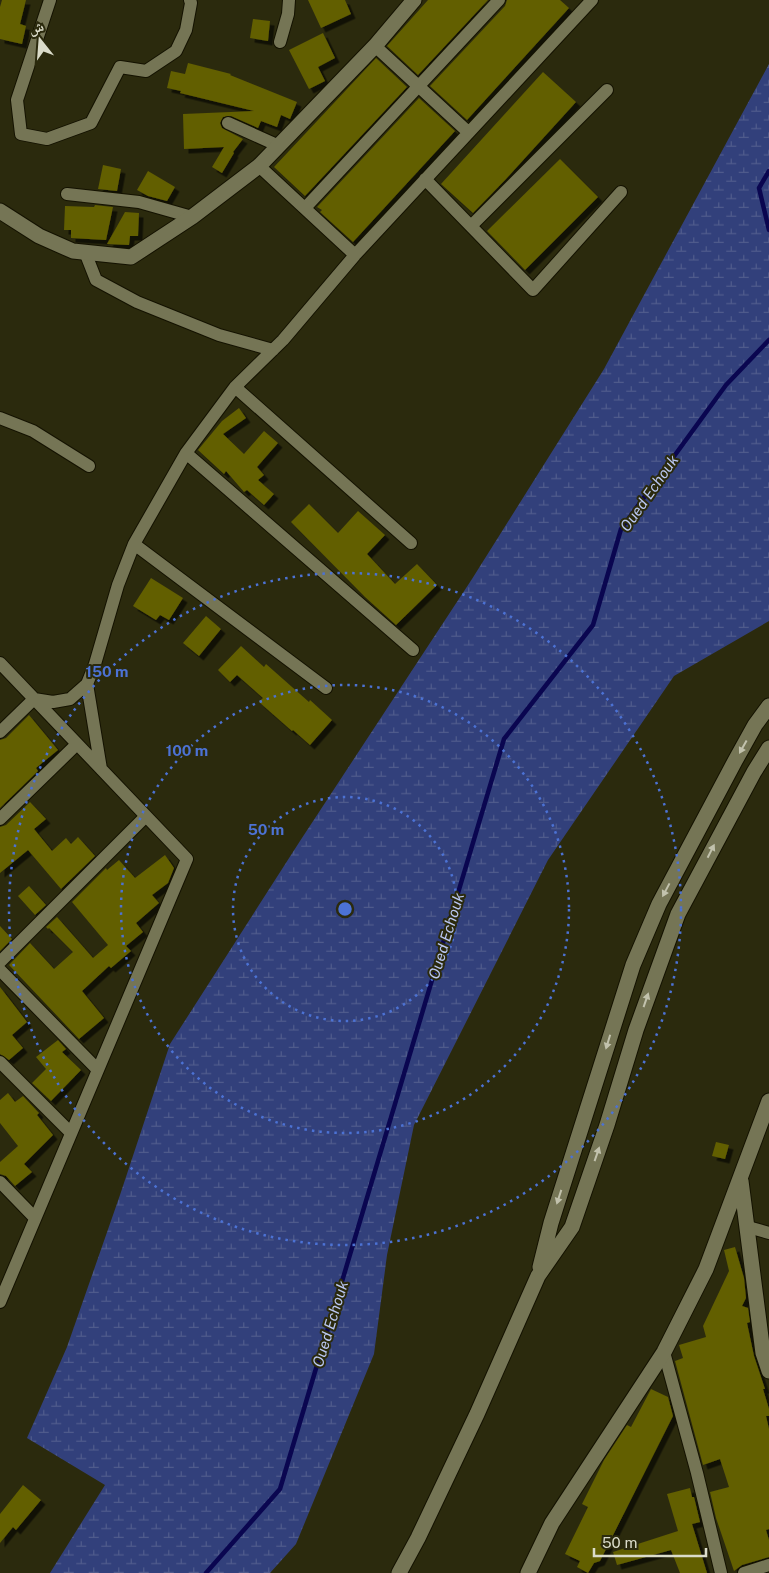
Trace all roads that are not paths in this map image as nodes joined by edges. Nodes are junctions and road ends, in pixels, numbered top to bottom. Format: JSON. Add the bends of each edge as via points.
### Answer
{"nodes":[{"id":1,"x":50,"y":0,"type":"edge"},
{"id":2,"x":190,"y":0,"type":"edge"},
{"id":3,"x":290,"y":0,"type":"edge"},
{"id":4,"x":414,"y":0,"type":"edge"},
{"id":5,"x":499,"y":0,"type":"edge"},
{"id":6,"x":585,"y":2,"type":"edge"},
{"id":7,"x":280,"y":42,"type":"dead end"},
{"id":8,"x":375,"y":46,"type":"junction"},
{"id":9,"x":418,"y":86,"type":"junction"},
{"id":10,"x":607,"y":90,"type":"dead end"},
{"id":11,"x":228,"y":122,"type":"dead end"},
{"id":12,"x":468,"y":132,"type":"junction"},
{"id":13,"x":279,"y":146,"type":"junction"},
{"id":14,"x":259,"y":166,"type":"junction"},
{"id":15,"x":425,"y":179,"type":"junction"},
{"id":16,"x":621,"y":192,"type":"dead end"},
{"id":17,"x":67,"y":194,"type":"dead end"},
{"id":18,"x":304,"y":208,"type":"junction"},
{"id":19,"x":0,"y":211,"type":"edge"},
{"id":20,"x":192,"y":217,"type":"junction"},
{"id":21,"x":471,"y":226,"type":"junction"},
{"id":22,"x":85,"y":252,"type":"junction"},
{"id":23,"x":354,"y":255,"type":"junction"},
{"id":24,"x":273,"y":350,"type":"junction"},
{"id":25,"x":236,"y":387,"type":"junction"},
{"id":26,"x":0,"y":418,"type":"edge"},
{"id":27,"x":186,"y":453,"type":"junction"},
{"id":28,"x":89,"y":466,"type":"dead end"},
{"id":29,"x":410,"y":543,"type":"dead end"},
{"id":30,"x":134,"y":544,"type":"junction"},
{"id":31,"x":413,"y":650,"type":"dead end"},
{"id":32,"x":0,"y":663,"type":"edge"},
{"id":33,"x":87,"y":684,"type":"junction"},
{"id":34,"x":326,"y":688,"type":"dead end"},
{"id":35,"x":34,"y":699,"type":"junction"},
{"id":36,"x":769,"y":706,"type":"edge"},
{"id":37,"x":0,"y":732,"type":"edge"},
{"id":38,"x":77,"y":744,"type":"junction"},
{"id":39,"x":769,"y":748,"type":"edge"},
{"id":40,"x":101,"y":769,"type":"junction"},
{"id":41,"x":146,"y":816,"type":"junction"},
{"id":42,"x":0,"y":819,"type":"edge"},
{"id":43,"x":0,"y":962,"type":"edge"},
{"id":44,"x":0,"y":970,"type":"edge"},
{"id":45,"x":0,"y":1062,"type":"edge"},
{"id":46,"x":98,"y":1070,"type":"junction"},
{"id":47,"x":769,"y":1101,"type":"edge"},
{"id":48,"x":72,"y":1133,"type":"junction"},
{"id":49,"x":741,"y":1179,"type":"junction"},
{"id":50,"x":0,"y":1182,"type":"edge"},
{"id":51,"x":35,"y":1218,"type":"junction"},
{"id":52,"x":748,"y":1227,"type":"junction"},
{"id":53,"x":769,"y":1233,"type":"edge"},
{"id":54,"x":538,"y":1276,"type":"junction"},
{"id":55,"x":0,"y":1302,"type":"edge"},
{"id":56,"x":664,"y":1352,"type":"junction"},
{"id":57,"x":766,"y":1354,"type":"edge"},
{"id":58,"x":769,"y":1371,"type":"edge"},
{"id":59,"x":769,"y":1565,"type":"edge"},
{"id":60,"x":399,"y":1573,"type":"edge"},
{"id":61,"x":528,"y":1573,"type":"edge"},
{"id":62,"x":720,"y":1573,"type":"edge"},
{"id":63,"x":744,"y":1573,"type":"edge"}],
"edges":[{"from":1,"to":2,"type":"street","via":[[17,100],[21,134],[47,139],[91,123],[120,66],[146,71],[176,51],[186,30]]},
{"from":3,"to":7,"type":"street"},
{"from":4,"to":8,"type":"street"},
{"from":5,"to":9,"type":"street"},
{"from":6,"to":12,"type":"street"},
{"from":8,"to":9,"type":"street"},
{"from":8,"to":13,"type":"street"},
{"from":9,"to":12,"type":"street"},
{"from":9,"to":18,"type":"street"},
{"from":10,"to":21,"type":"street"},
{"from":11,"to":13,"type":"street"},
{"from":12,"to":15,"type":"street"},
{"from":13,"to":14,"type":"street"},
{"from":14,"to":18,"type":"street"},
{"from":14,"to":20,"type":"street"},
{"from":15,"to":21,"type":"street"},
{"from":15,"to":23,"type":"street"},
{"from":16,"to":21,"type":"street","via":[[533,290]]},
{"from":17,"to":20,"type":"street","via":[[139,202]]},
{"from":18,"to":23,"type":"street"},
{"from":19,"to":22,"type":"street","via":[[39,236],[74,251]]},
{"from":20,"to":22,"type":"street","via":[[131,257]]},
{"from":22,"to":24,"type":"street","via":[[96,280],[137,302],[219,335]]},
{"from":23,"to":24,"type":"street"},
{"from":24,"to":25,"type":"street"},
{"from":25,"to":27,"type":"street"},
{"from":25,"to":29,"type":"street"},
{"from":26,"to":28,"type":"street","via":[[33,431]]},
{"from":27,"to":30,"type":"street"},
{"from":27,"to":31,"type":"street"},
{"from":30,"to":33,"type":"street"},
{"from":30,"to":34,"type":"street"},
{"from":32,"to":35,"type":"street"},
{"from":33,"to":35,"type":"street","via":[[70,699],[53,702]]},
{"from":33,"to":40,"type":"street"},
{"from":35,"to":37,"type":"street"},
{"from":35,"to":38,"type":"street"},
{"from":36,"to":54,"type":"street","one_way":true,"via":[[747,740],[659,904],[633,965],[551,1223]]},
{"from":38,"to":40,"type":"street"},
{"from":38,"to":42,"type":"street"},
{"from":54,"to":39,"type":"street","one_way":true,"via":[[572,1227],[636,1030],[678,914]]},
{"from":40,"to":41,"type":"street"},
{"from":41,"to":43,"type":"street"},
{"from":41,"to":46,"type":"street","via":[[187,859]]},
{"from":44,"to":46,"type":"street"},
{"from":45,"to":48,"type":"street"},
{"from":46,"to":48,"type":"street"},
{"from":47,"to":49,"type":"street"},
{"from":48,"to":51,"type":"street"},
{"from":49,"to":52,"type":"street"},
{"from":49,"to":56,"type":"street","via":[[706,1268]]},
{"from":50,"to":51,"type":"street"},
{"from":51,"to":55,"type":"street"},
{"from":52,"to":53,"type":"street"},
{"from":52,"to":57,"type":"street"},
{"from":54,"to":60,"type":"street","via":[[473,1423]]},
{"from":56,"to":61,"type":"street","via":[[552,1523]]},
{"from":56,"to":62,"type":"street"},
{"from":57,"to":58,"type":"street"},
{"from":59,"to":63,"type":"street"}]}
